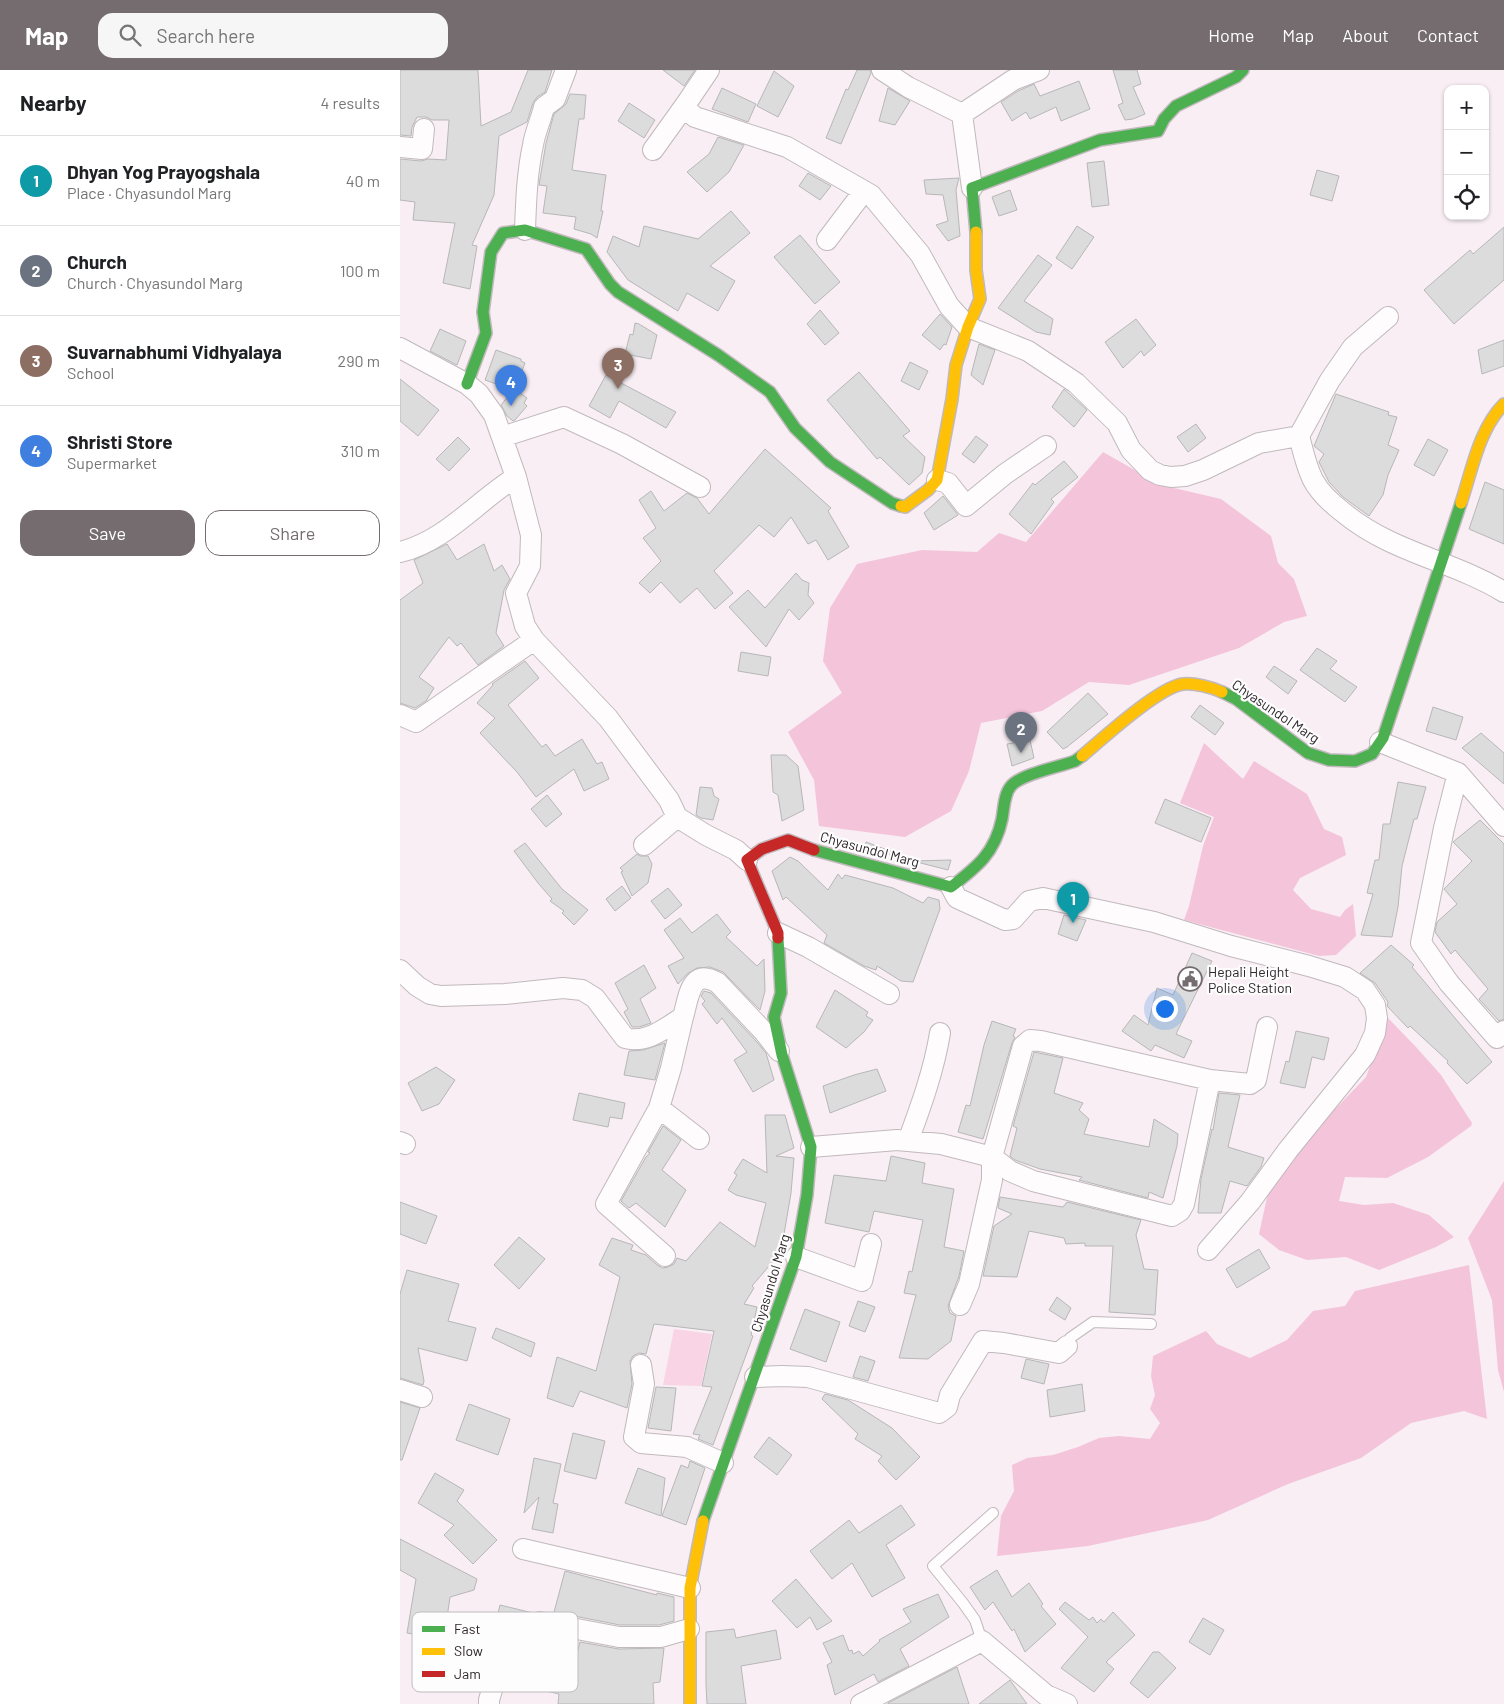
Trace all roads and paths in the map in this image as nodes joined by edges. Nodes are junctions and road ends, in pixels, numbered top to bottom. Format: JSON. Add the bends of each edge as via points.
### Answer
{"nodes":[{"id":1,"x":566,"y":70,"type":"edge"},
{"id":2,"x":709,"y":70,"type":"edge"},
{"id":3,"x":882,"y":70,"type":"edge"},
{"id":4,"x":1039,"y":70,"type":"edge"},
{"id":5,"x":1244,"y":70,"type":"edge"},
{"id":6,"x":686,"y":104,"type":"junction"},
{"id":7,"x":962,"y":114,"type":"junction"},
{"id":8,"x":424,"y":128,"type":"dead end"},
{"id":9,"x":400,"y":147,"type":"edge"},
{"id":10,"x":653,"y":150,"type":"dead end"},
{"id":11,"x":972,"y":188,"type":"junction"},
{"id":12,"x":864,"y":191,"type":"junction"},
{"id":13,"x":525,"y":230,"type":"junction"},
{"id":14,"x":827,"y":240,"type":"dead end"},
{"id":15,"x":1388,"y":316,"type":"dead end"},
{"id":16,"x":968,"y":327,"type":"junction"},
{"id":17,"x":400,"y":348,"type":"edge"},
{"id":18,"x":467,"y":384,"type":"junction"},
{"id":19,"x":1502,"y":408,"type":"edge"},
{"id":20,"x":1299,"y":436,"type":"junction"},
{"id":21,"x":502,"y":437,"type":"junction"},
{"id":22,"x":1046,"y":446,"type":"dead end"},
{"id":23,"x":516,"y":477,"type":"junction"},
{"id":24,"x":937,"y":480,"type":"junction"},
{"id":25,"x":700,"y":487,"type":"dead end"},
{"id":26,"x":400,"y":552,"type":"edge"},
{"id":27,"x":1441,"y":563,"type":"junction"},
{"id":28,"x":1504,"y":592,"type":"edge"},
{"id":29,"x":534,"y":640,"type":"junction"},
{"id":30,"x":400,"y":714,"type":"edge"},
{"id":31,"x":1380,"y":742,"type":"junction"},
{"id":32,"x":1458,"y":773,"type":"junction"},
{"id":33,"x":677,"y":818,"type":"junction"},
{"id":34,"x":1504,"y":826,"type":"edge"},
{"id":35,"x":644,"y":845,"type":"dead end"},
{"id":36,"x":747,"y":860,"type":"junction"},
{"id":37,"x":951,"y":887,"type":"junction"},
{"id":38,"x":778,"y":934,"type":"junction"},
{"id":39,"x":400,"y":970,"type":"edge"},
{"id":40,"x":890,"y":994,"type":"dead end"},
{"id":41,"x":683,"y":1017,"type":"junction"},
{"id":42,"x":1267,"y":1027,"type":"dead end"},
{"id":43,"x":1504,"y":1031,"type":"edge"},
{"id":44,"x":940,"y":1032,"type":"dead end"},
{"id":45,"x":782,"y":1054,"type":"junction"},
{"id":46,"x":1210,"y":1080,"type":"junction"},
{"id":47,"x":659,"y":1108,"type":"junction"},
{"id":48,"x":699,"y":1139,"type":"dead end"},
{"id":49,"x":908,"y":1141,"type":"junction"},
{"id":50,"x":811,"y":1147,"type":"junction"},
{"id":51,"x":992,"y":1157,"type":"junction"},
{"id":52,"x":871,"y":1244,"type":"dead end"},
{"id":53,"x":1208,"y":1250,"type":"dead end"},
{"id":54,"x":665,"y":1256,"type":"dead end"},
{"id":55,"x":796,"y":1257,"type":"junction"},
{"id":56,"x":960,"y":1304,"type":"dead end"},
{"id":57,"x":1151,"y":1324,"type":"dead end"},
{"id":58,"x":1067,"y":1346,"type":"joint"},
{"id":59,"x":641,"y":1365,"type":"dead end"},
{"id":60,"x":756,"y":1377,"type":"junction"},
{"id":61,"x":400,"y":1390,"type":"edge"},
{"id":62,"x":422,"y":1397,"type":"dead end"},
{"id":63,"x":723,"y":1463,"type":"junction"},
{"id":64,"x":993,"y":1513,"type":"dead end"},
{"id":65,"x":522,"y":1549,"type":"dead end"},
{"id":66,"x":690,"y":1588,"type":"junction"},
{"id":67,"x":578,"y":1629,"type":"edge"},
{"id":68,"x":690,"y":1629,"type":"junction"},
{"id":69,"x":982,"y":1641,"type":"junction"},
{"id":70,"x":491,"y":1692,"type":"edge"},
{"id":71,"x":489,"y":1704,"type":"edge"},
{"id":72,"x":690,"y":1704,"type":"edge"},
{"id":73,"x":861,"y":1704,"type":"edge"},
{"id":74,"x":1067,"y":1704,"type":"edge"}],
"edges":[{"from":1,"to":13,"type":"street","via":[[555,99],[544,108],[533,142],[526,187]]},
{"from":2,"to":6,"type":"street"},
{"from":3,"to":7,"type":"street","via":[[908,88]]},
{"from":4,"to":7,"type":"street","via":[[1013,80]]},
{"from":5,"to":11,"type":"street","via":[[1176,106],[1158,131],[1100,140]]},
{"from":6,"to":10,"type":"street"},
{"from":6,"to":12,"type":"street","via":[[695,117],[787,147]]},
{"from":7,"to":11,"type":"street"},
{"from":8,"to":9,"type":"street","via":[[422,149]]},
{"from":11,"to":16,"type":"street","via":[[980,299]]},
{"from":12,"to":14,"type":"street"},
{"from":12,"to":16,"type":"street","via":[[872,195],[920,254],[949,306]]},
{"from":13,"to":18,"type":"street","via":[[503,233],[491,252],[483,312],[486,333]]},
{"from":13,"to":24,"type":"street","via":[[586,250],[618,292],[770,392],[796,428],[830,462],[892,503],[905,507]]},
{"from":15,"to":20,"type":"street","via":[[1353,347],[1330,380]]},
{"from":16,"to":20,"type":"street","via":[[1028,351],[1076,383],[1116,423],[1131,450],[1150,470],[1160,475],[1185,476],[1259,443]]},
{"from":16,"to":24,"type":"street","via":[[956,365]]},
{"from":17,"to":18,"type":"street"},
{"from":18,"to":21,"type":"street","via":[[494,415]]},
{"from":19,"to":27,"type":"street","name":"Chyasundol Marg","via":[[1483,437]]},
{"from":20,"to":27,"type":"street","via":[[1314,481],[1330,502],[1359,526],[1385,541]]},
{"from":21,"to":23,"type":"street"},
{"from":21,"to":25,"type":"street","via":[[564,417],[622,444]]},
{"from":22,"to":24,"type":"street","via":[[966,506],[948,483]]},
{"from":23,"to":26,"type":"street","via":[[442,533]]},
{"from":23,"to":29,"type":"street","via":[[531,535],[530,566],[516,593],[525,626]]},
{"from":27,"to":28,"type":"street"},
{"from":27,"to":31,"type":"street","name":"Chyasundol Marg"},
{"from":29,"to":30,"type":"street","via":[[416,722]]},
{"from":29,"to":33,"type":"street","via":[[608,718],[669,800]]},
{"from":31,"to":32,"type":"street"},
{"from":31,"to":37,"type":"street","name":"Chyasundol Marg","via":[[1372,754],[1355,761],[1329,760],[1308,753],[1236,699],[1215,689],[1183,684],[1157,695],[1075,761],[1023,778],[1012,785],[992,850],[972,872]]},
{"from":32,"to":34,"type":"street"},
{"from":32,"to":43,"type":"street","via":[[1421,943],[1449,983],[1497,1038]]},
{"from":33,"to":35,"type":"street"},
{"from":33,"to":36,"type":"street","via":[[736,850]]},
{"from":36,"to":37,"type":"street","name":"Chyasundol Marg","via":[[762,849],[788,840],[817,851]]},
{"from":36,"to":38,"type":"street","name":"Chyasundol Marg"},
{"from":37,"to":53,"type":"street","via":[[957,898],[1005,920],[1013,919],[1029,901],[1043,898],[1154,922],[1309,966],[1345,977],[1365,990],[1375,1005],[1377,1018],[1375,1033],[1365,1055],[1250,1202]]},
{"from":38,"to":40,"type":"street","via":[[808,947]]},
{"from":38,"to":45,"type":"street","name":"Chyasundol Marg","via":[[781,993],[774,1017]]},
{"from":39,"to":41,"type":"street","via":[[417,986],[430,994],[442,996],[563,988],[582,990],[595,998],[625,1038],[632,1040],[656,1034]]},
{"from":41,"to":45,"type":"street","via":[[693,984],[701,978],[713,980]]},
{"from":41,"to":47,"type":"street"},
{"from":42,"to":46,"type":"street","via":[[1256,1080],[1250,1084]]},
{"from":44,"to":49,"type":"street","via":[[923,1100]]},
{"from":45,"to":50,"type":"street","name":"Chyasundol Marg"},
{"from":46,"to":51,"type":"street","via":[[1030,1040],[1023,1046]]},
{"from":46,"to":51,"type":"street","via":[[1184,1204],[1172,1216],[1033,1181]]},
{"from":47,"to":48,"type":"street"},
{"from":47,"to":54,"type":"street","via":[[606,1204]]},
{"from":49,"to":50,"type":"street"},
{"from":49,"to":51,"type":"street","via":[[942,1144]]},
{"from":50,"to":55,"type":"street","name":"Chyasundol Marg","via":[[807,1195]]},
{"from":51,"to":56,"type":"street","via":[[992,1180],[969,1284]]},
{"from":52,"to":55,"type":"street","via":[[862,1281]]},
{"from":55,"to":60,"type":"street","name":"Chyasundol Marg"},
{"from":57,"to":58,"type":"lane","via":[[1093,1322],[1070,1338]]},
{"from":58,"to":60,"type":"street","via":[[1059,1353],[983,1341],[950,1395],[947,1407],[939,1413],[808,1377]]},
{"from":59,"to":63,"type":"street","via":[[644,1384],[634,1437],[641,1443],[688,1447]]},
{"from":60,"to":63,"type":"street","name":"Chyasundol Marg"},
{"from":61,"to":62,"type":"street"},
{"from":63,"to":66,"type":"street","name":"Chyasundol Marg","via":[[703,1521]]},
{"from":64,"to":69,"type":"lane","via":[[933,1566],[975,1620]]},
{"from":65,"to":66,"type":"street"},
{"from":66,"to":68,"type":"street","name":"Chyasundol Marg"},
{"from":67,"to":68,"type":"street","via":[[619,1637],[661,1637]]},
{"from":68,"to":72,"type":"street","name":"Chyasundol Marg"},
{"from":69,"to":73,"type":"street"},
{"from":69,"to":74,"type":"street","via":[[1046,1696]]},
{"from":70,"to":71,"type":"street"}]}
